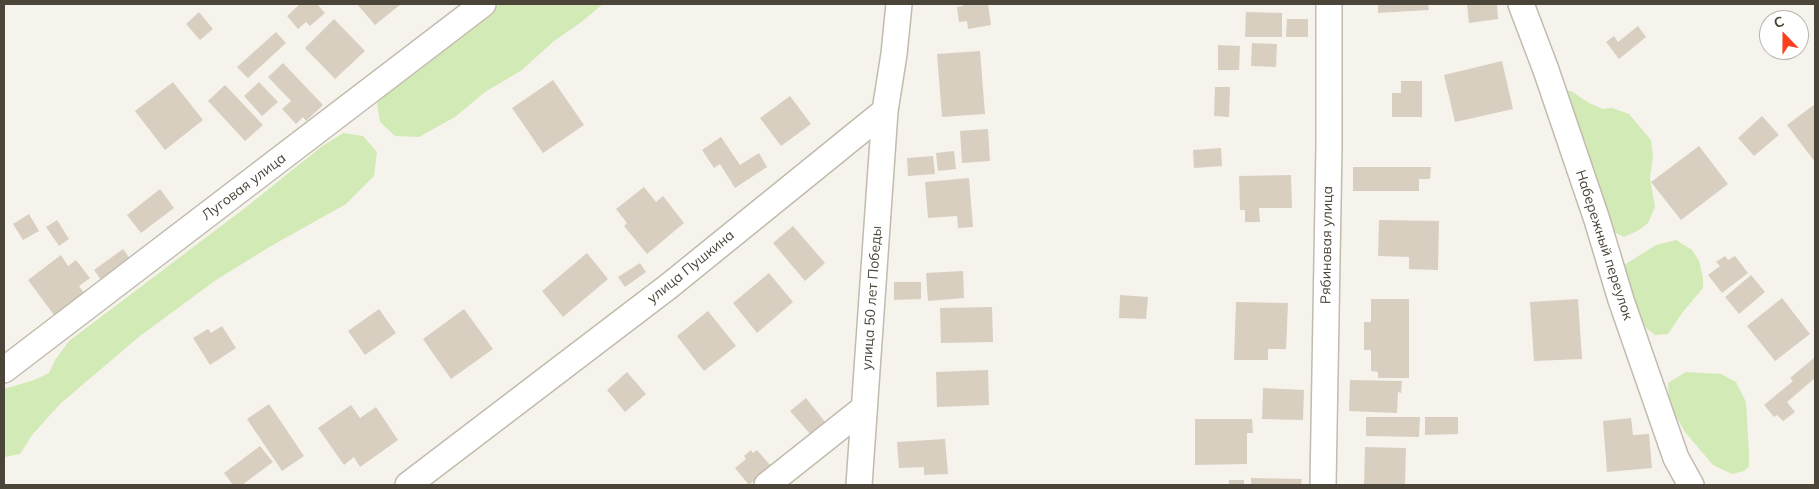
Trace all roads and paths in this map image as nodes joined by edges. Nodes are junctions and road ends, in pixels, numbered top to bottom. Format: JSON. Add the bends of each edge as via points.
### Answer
{"nodes":[{"id":1,"x":483,"y":4,"type":"edge"},
{"id":2,"x":899,"y":4,"type":"edge"},
{"id":3,"x":1329,"y":4,"type":"edge"},
{"id":4,"x":1521,"y":4,"type":"edge"},
{"id":5,"x":886,"y":111,"type":"junction"},
{"id":6,"x":4,"y":370,"type":"edge"},
{"id":7,"x":864,"y":408,"type":"junction"},
{"id":8,"x":408,"y":485,"type":"edge"},
{"id":9,"x":767,"y":485,"type":"edge"},
{"id":10,"x":859,"y":485,"type":"edge"},
{"id":11,"x":1323,"y":485,"type":"edge"},
{"id":12,"x":1691,"y":485,"type":"edge"}],
"edges":[{"from":1,"to":6,"type":"street","name":"Луговая улица"},
{"from":2,"to":5,"type":"street"},
{"from":3,"to":11,"type":"street","name":"Рябиновая улица"},
{"from":4,"to":12,"type":"street","name":"Набережный переулок","via":[[1676,458]]},
{"from":5,"to":7,"type":"street","name":"улица 50 лет Победы"},
{"from":5,"to":8,"type":"street","name":"улица Пушкина","via":[[669,286]]},
{"from":7,"to":9,"type":"street"},
{"from":7,"to":10,"type":"street","name":"улица 50 лет Победы"}]}
